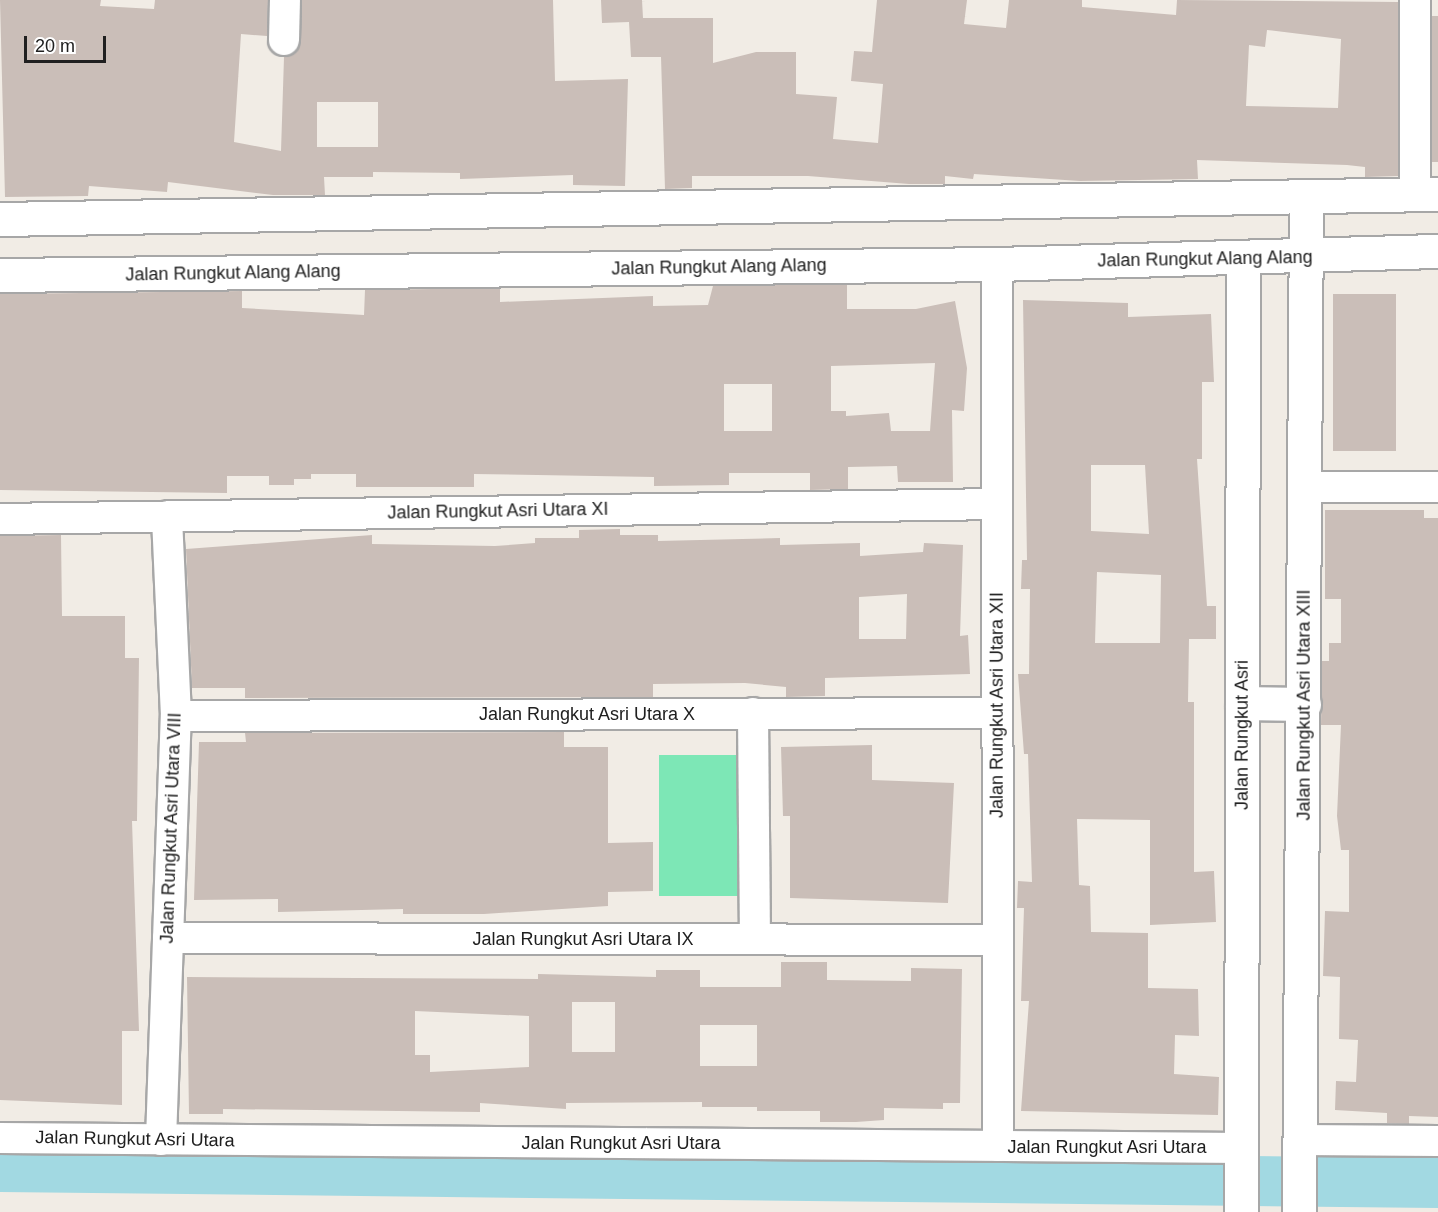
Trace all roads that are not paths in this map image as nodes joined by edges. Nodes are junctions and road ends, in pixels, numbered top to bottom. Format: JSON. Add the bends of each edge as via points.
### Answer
{"nodes":[{"id":1,"x":285,"y":0,"type":"edge"},
{"id":2,"x":1414,"y":0,"type":"edge"},
{"id":3,"x":284,"y":40,"type":"dead end"},
{"id":4,"x":1427,"y":195,"type":"edge"},
{"id":5,"x":1306,"y":197,"type":"junction"},
{"id":6,"x":0,"y":219,"type":"edge"},
{"id":7,"x":1438,"y":251,"type":"edge"},
{"id":8,"x":1307,"y":256,"type":"junction"},
{"id":9,"x":1243,"y":257,"type":"junction"},
{"id":10,"x":997,"y":264,"type":"junction"},
{"id":11,"x":0,"y":275,"type":"edge"},
{"id":12,"x":1306,"y":487,"type":"junction"},
{"id":13,"x":1438,"y":487,"type":"edge"},
{"id":14,"x":997,"y":504,"type":"junction"},
{"id":15,"x":167,"y":516,"type":"junction"},
{"id":16,"x":0,"y":519,"type":"edge"},
{"id":17,"x":1242,"y":703,"type":"junction"},
{"id":18,"x":1304,"y":704,"type":"junction"},
{"id":19,"x":997,"y":712,"type":"junction"},
{"id":20,"x":753,"y":714,"type":"junction"},
{"id":21,"x":176,"y":716,"type":"junction"},
{"id":22,"x":168,"y":938,"type":"junction"},
{"id":23,"x":755,"y":939,"type":"junction"},
{"id":24,"x":998,"y":940,"type":"junction"},
{"id":25,"x":0,"y":1138,"type":"edge"},
{"id":26,"x":160,"y":1140,"type":"junction"},
{"id":27,"x":1438,"y":1141,"type":"edge"},
{"id":28,"x":998,"y":1146,"type":"junction"},
{"id":29,"x":1301,"y":1147,"type":"junction"},
{"id":30,"x":1242,"y":1153,"type":"junction"},
{"id":31,"x":1299,"y":1211,"type":"edge"},
{"id":32,"x":1241,"y":1212,"type":"edge"}],
"edges":[{"from":1,"to":3,"type":"street"},
{"from":2,"to":4,"type":"street"},
{"from":4,"to":5,"type":"street"},
{"from":5,"to":6,"type":"street"},
{"from":5,"to":8,"type":"street","name":"Jalan Rungkut Asri Utara XIII"},
{"from":7,"to":8,"type":"street","name":"Jalan Rungkut Alang Alang"},
{"from":8,"to":9,"type":"street","name":"Jalan Rungkut Alang Alang"},
{"from":8,"to":12,"type":"street","name":"Jalan Rungkut Asri Utara XIII"},
{"from":9,"to":10,"type":"street","name":"Jalan Rungkut Alang Alang"},
{"from":9,"to":17,"type":"street","name":"Jalan Rungkut Asri"},
{"from":10,"to":11,"type":"street","name":"Jalan Rungkut Alang Alang"},
{"from":10,"to":14,"type":"street","name":"Jalan Rungkut Asri Utara XII"},
{"from":12,"to":13,"type":"street"},
{"from":12,"to":18,"type":"street","name":"Jalan Rungkut Asri Utara XIII"},
{"from":14,"to":15,"type":"street","name":"Jalan Rungkut Asri Utara XI"},
{"from":14,"to":19,"type":"street","name":"Jalan Rungkut Asri Utara XII"},
{"from":15,"to":16,"type":"street","name":"Jalan Rungkut Asri Utara XI"},
{"from":15,"to":21,"type":"street","name":"Jalan Rungkut Asri Utara VIII"},
{"from":17,"to":18,"type":"street"},
{"from":17,"to":30,"type":"street","name":"Jalan Rungkut Asri"},
{"from":18,"to":29,"type":"street","name":"Jalan Rungkut Asri Utara XIII"},
{"from":19,"to":20,"type":"street","name":"Jalan Rungkut Asri Utara X"},
{"from":19,"to":24,"type":"street","name":"Jalan Rungkut Asri Utara XII"},
{"from":20,"to":21,"type":"street","name":"Jalan Rungkut Asri Utara X"},
{"from":20,"to":23,"type":"street"},
{"from":21,"to":22,"type":"street","name":"Jalan Rungkut Asri Utara VIII"},
{"from":22,"to":23,"type":"street","name":"Jalan Rungkut Asri Utara IX"},
{"from":22,"to":26,"type":"street","name":"Jalan Rungkut Asri Utara VIII"},
{"from":23,"to":24,"type":"street","name":"Jalan Rungkut Asri Utara IX"},
{"from":24,"to":28,"type":"street","name":"Jalan Rungkut Asri Utara XII"},
{"from":25,"to":26,"type":"street","name":"Jalan Rungkut Asri Utara"},
{"from":26,"to":28,"type":"street","name":"Jalan Rungkut Asri Utara"},
{"from":27,"to":29,"type":"street"},
{"from":28,"to":30,"type":"street","name":"Jalan Rungkut Asri Utara"},
{"from":29,"to":31,"type":"street","name":"Jalan Rungkut Asri Utara XIII"},
{"from":30,"to":32,"type":"street","name":"Jalan Rungkut Asri"}]}
